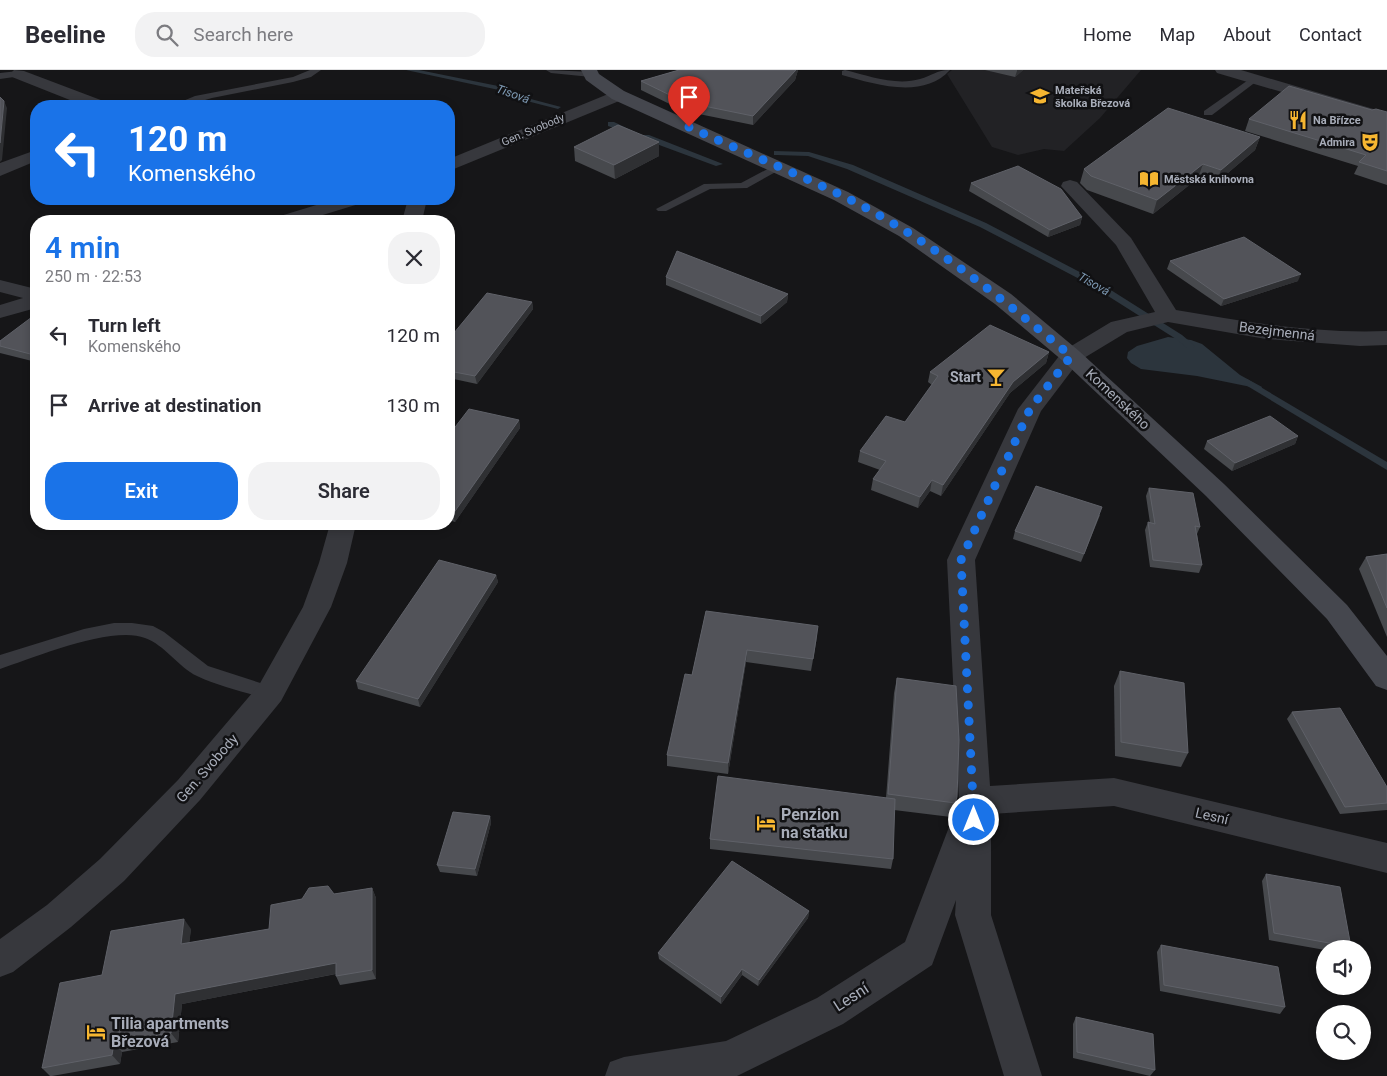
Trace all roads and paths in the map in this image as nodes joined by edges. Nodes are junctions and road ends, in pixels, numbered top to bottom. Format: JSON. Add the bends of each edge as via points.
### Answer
{"nodes":[{"id":1,"x":316,"y":70,"type":"edge"},
{"id":2,"x":551,"y":70,"type":"edge"},
{"id":3,"x":945,"y":70,"type":"edge"},
{"id":4,"x":1223,"y":70,"type":"edge"},
{"id":5,"x":13,"y":72,"type":"edge"},
{"id":6,"x":590,"y":72,"type":"edge"},
{"id":7,"x":845,"y":73,"type":"dead end"},
{"id":8,"x":0,"y":76,"type":"edge"},
{"id":9,"x":1254,"y":79,"type":"junction"},
{"id":10,"x":618,"y":95,"type":"junction"},
{"id":11,"x":85,"y":100,"type":"edge"},
{"id":12,"x":196,"y":100,"type":"edge"},
{"id":13,"x":1208,"y":113,"type":"dead end"},
{"id":14,"x":1384,"y":117,"type":"edge"},
{"id":15,"x":30,"y":157,"type":"edge"},
{"id":16,"x":455,"y":163,"type":"edge"},
{"id":17,"x":777,"y":167,"type":"junction"},
{"id":18,"x":0,"y":170,"type":"edge"},
{"id":19,"x":1070,"y":186,"type":"dead end"},
{"id":20,"x":336,"y":205,"type":"edge"},
{"id":21,"x":662,"y":209,"type":"dead end"},
{"id":22,"x":303,"y":215,"type":"edge"},
{"id":23,"x":0,"y":286,"type":"edge"},
{"id":24,"x":30,"y":294,"type":"edge"},
{"id":25,"x":30,"y":303,"type":"edge"},
{"id":26,"x":0,"y":312,"type":"edge"},
{"id":27,"x":1168,"y":315,"type":"junction"},
{"id":28,"x":1387,"y":338,"type":"edge"},
{"id":29,"x":1071,"y":356,"type":"junction"},
{"id":30,"x":342,"y":530,"type":"edge"},
{"id":31,"x":0,"y":662,"type":"edge"},
{"id":32,"x":1387,"y":678,"type":"edge"},
{"id":33,"x":270,"y":694,"type":"junction"},
{"id":34,"x":975,"y":801,"type":"junction"},
{"id":35,"x":1387,"y":858,"type":"edge"},
{"id":36,"x":0,"y":960,"type":"edge"},
{"id":37,"x":624,"y":1076,"type":"edge"},
{"id":38,"x":1023,"y":1076,"type":"edge"}],
"edges":[{"from":1,"to":12,"type":"lane","via":[[289,80]]},
{"from":2,"to":6,"type":"lane"},
{"from":3,"to":7,"type":"lane","via":[[914,84],[886,83]]},
{"from":4,"to":9,"type":"street"},
{"from":5,"to":8,"type":"lane"},
{"from":5,"to":11,"type":"street"},
{"from":6,"to":10,"type":"street","name":"Komenského"},
{"from":9,"to":13,"type":"lane"},
{"from":9,"to":14,"type":"street"},
{"from":10,"to":16,"type":"street","name":"Gen. Svobody"},
{"from":10,"to":17,"type":"street","name":"Komenského"},
{"from":15,"to":18,"type":"street"},
{"from":17,"to":21,"type":"lane","via":[[743,186],[708,186]]},
{"from":17,"to":29,"type":"street","name":"Komenského","via":[[842,196],[906,232],[1003,299]]},
{"from":19,"to":27,"type":"street","via":[[1124,242]]},
{"from":20,"to":22,"type":"street"},
{"from":23,"to":24,"type":"street"},
{"from":25,"to":26,"type":"street"},
{"from":27,"to":28,"type":"street","name":"Bezejmenná","via":[[1266,332]]},
{"from":27,"to":29,"type":"street","name":"Bezejmenná","via":[[1119,327]]},
{"from":29,"to":32,"type":"street","name":"Komenského","via":[[1214,490],[1337,612]]},
{"from":29,"to":34,"type":"street","name":"Lesní","via":[[1030,409],[961,560]]},
{"from":30,"to":33,"type":"street","name":"Gen. Svobody","via":[[334,563],[317,608]]},
{"from":31,"to":33,"type":"lane","via":[[84,635],[132,629],[158,636],[202,671]]},
{"from":33,"to":36,"type":"street","name":"Gen. Svobody","via":[[189,790],[112,870],[59,916]]},
{"from":34,"to":35,"type":"street","name":"Lesní","via":[[1114,792]]},
{"from":34,"to":37,"type":"street","name":"Lesní","via":[[919,953],[830,1011],[729,1060]]},
{"from":34,"to":38,"type":"street","name":"Lesní","via":[[973,915]]}]}
